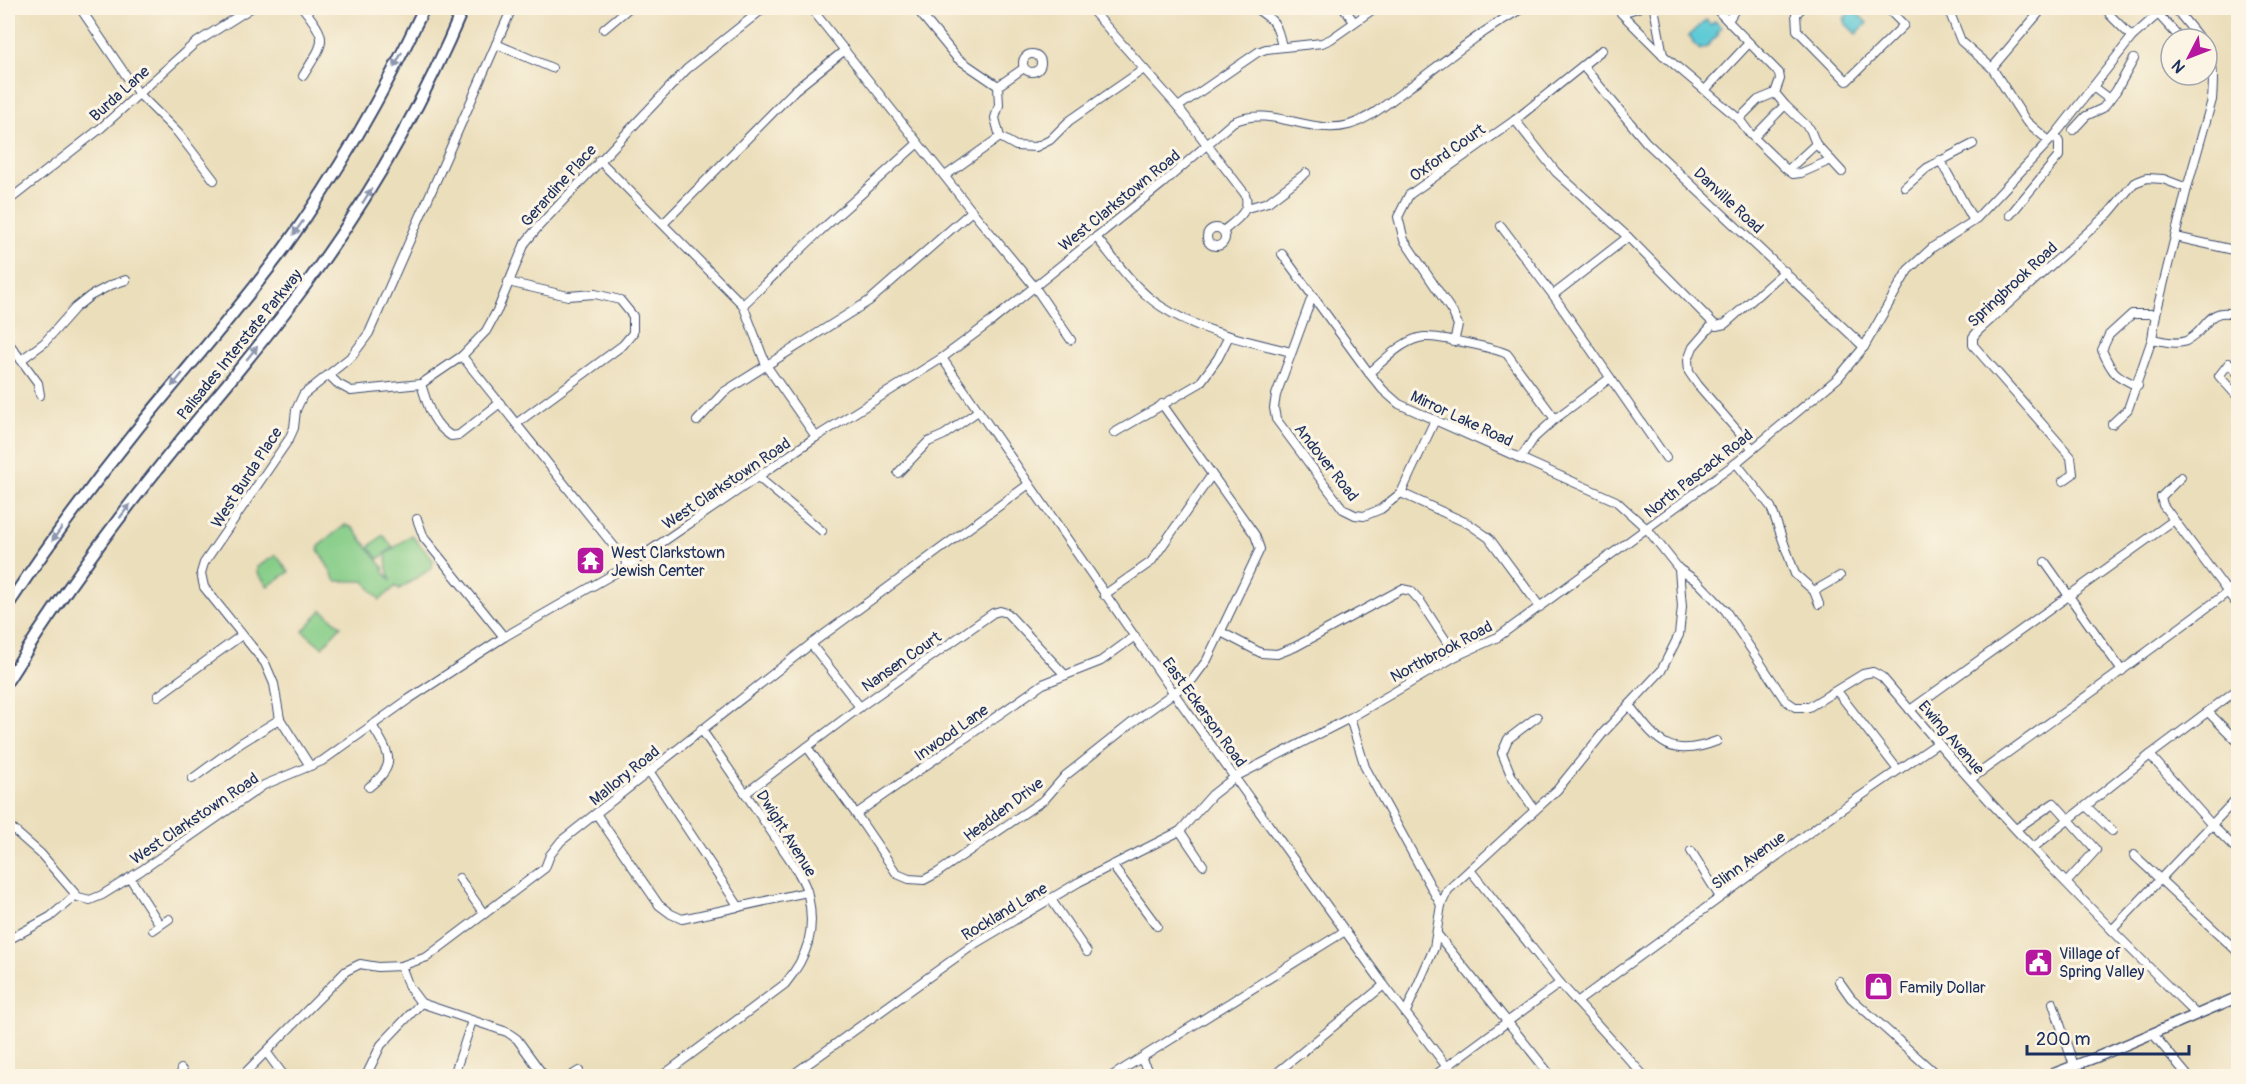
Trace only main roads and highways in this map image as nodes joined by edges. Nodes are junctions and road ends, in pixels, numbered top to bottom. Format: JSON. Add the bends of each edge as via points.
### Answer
{"nodes":[{"id":1,"x":424,"y":8,"type":"edge"},
{"id":2,"x":463,"y":8,"type":"edge"},
{"id":3,"x":8,"y":605,"type":"edge"},
{"id":4,"x":8,"y":680,"type":"edge"},
{"id":5,"x":2238,"y":997,"type":"edge"},
{"id":6,"x":2047,"y":1077,"type":"edge"}],
"edges":[{"from":1,"to":3,"type":"highway","name":"Palisades Interstate Parkway","one_way":true,"via":[[364,124],[296,231],[96,481]]},
{"from":4,"to":2,"type":"highway","name":"Palisades Interstate Parkway","one_way":true,"via":[[117,521],[333,247],[401,137]]},
{"from":5,"to":6,"type":"main road"}]}
